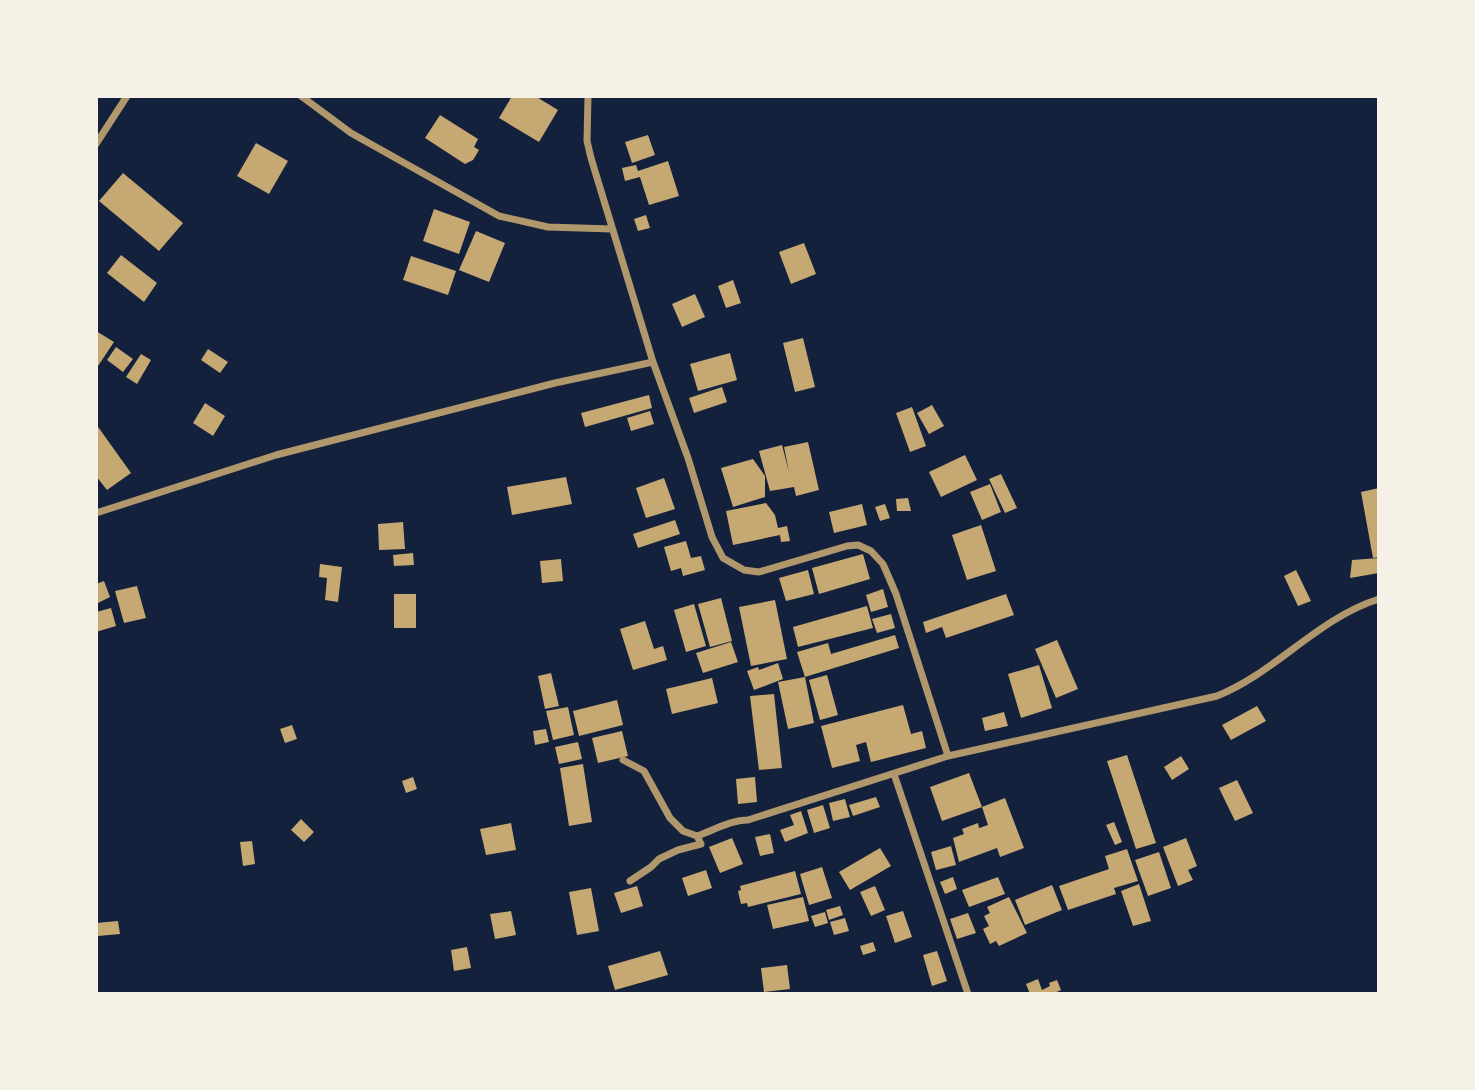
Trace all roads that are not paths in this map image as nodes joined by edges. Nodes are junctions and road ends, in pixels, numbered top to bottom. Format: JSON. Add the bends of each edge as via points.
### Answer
{"nodes":[{"id":1,"x":127,"y":96,"type":"edge"},
{"id":2,"x":301,"y":96,"type":"edge"},
{"id":3,"x":588,"y":96,"type":"edge"},
{"id":4,"x":96,"y":144,"type":"edge"},
{"id":5,"x":612,"y":229,"type":"junction"},
{"id":6,"x":653,"y":362,"type":"junction"},
{"id":7,"x":96,"y":513,"type":"edge"},
{"id":8,"x":1379,"y":599,"type":"edge"},
{"id":9,"x":948,"y":756,"type":"junction"},
{"id":10,"x":622,"y":760,"type":"dead end"},
{"id":11,"x":894,"y":774,"type":"junction"},
{"id":12,"x":697,"y":836,"type":"junction"},
{"id":13,"x":630,"y":881,"type":"dead end"},
{"id":14,"x":968,"y":994,"type":"edge"}],
"edges":[{"from":1,"to":4,"type":"street"},
{"from":2,"to":5,"type":"street","via":[[351,133],[499,216],[548,227]]},
{"from":3,"to":5,"type":"street","via":[[587,141]]},
{"from":5,"to":6,"type":"street"},
{"from":6,"to":7,"type":"street","via":[[276,455]]},
{"from":6,"to":9,"type":"street","via":[[723,558],[744,570],[759,572],[858,545],[883,564]]},
{"from":8,"to":9,"type":"street","via":[[1351,610],[1230,691]]},
{"from":9,"to":11,"type":"street"},
{"from":10,"to":12,"type":"street","via":[[644,771],[670,818],[683,831]]},
{"from":11,"to":12,"type":"street","via":[[736,820]]},
{"from":11,"to":14,"type":"street"},
{"from":12,"to":13,"type":"street","via":[[701,844],[659,859]]}]}
